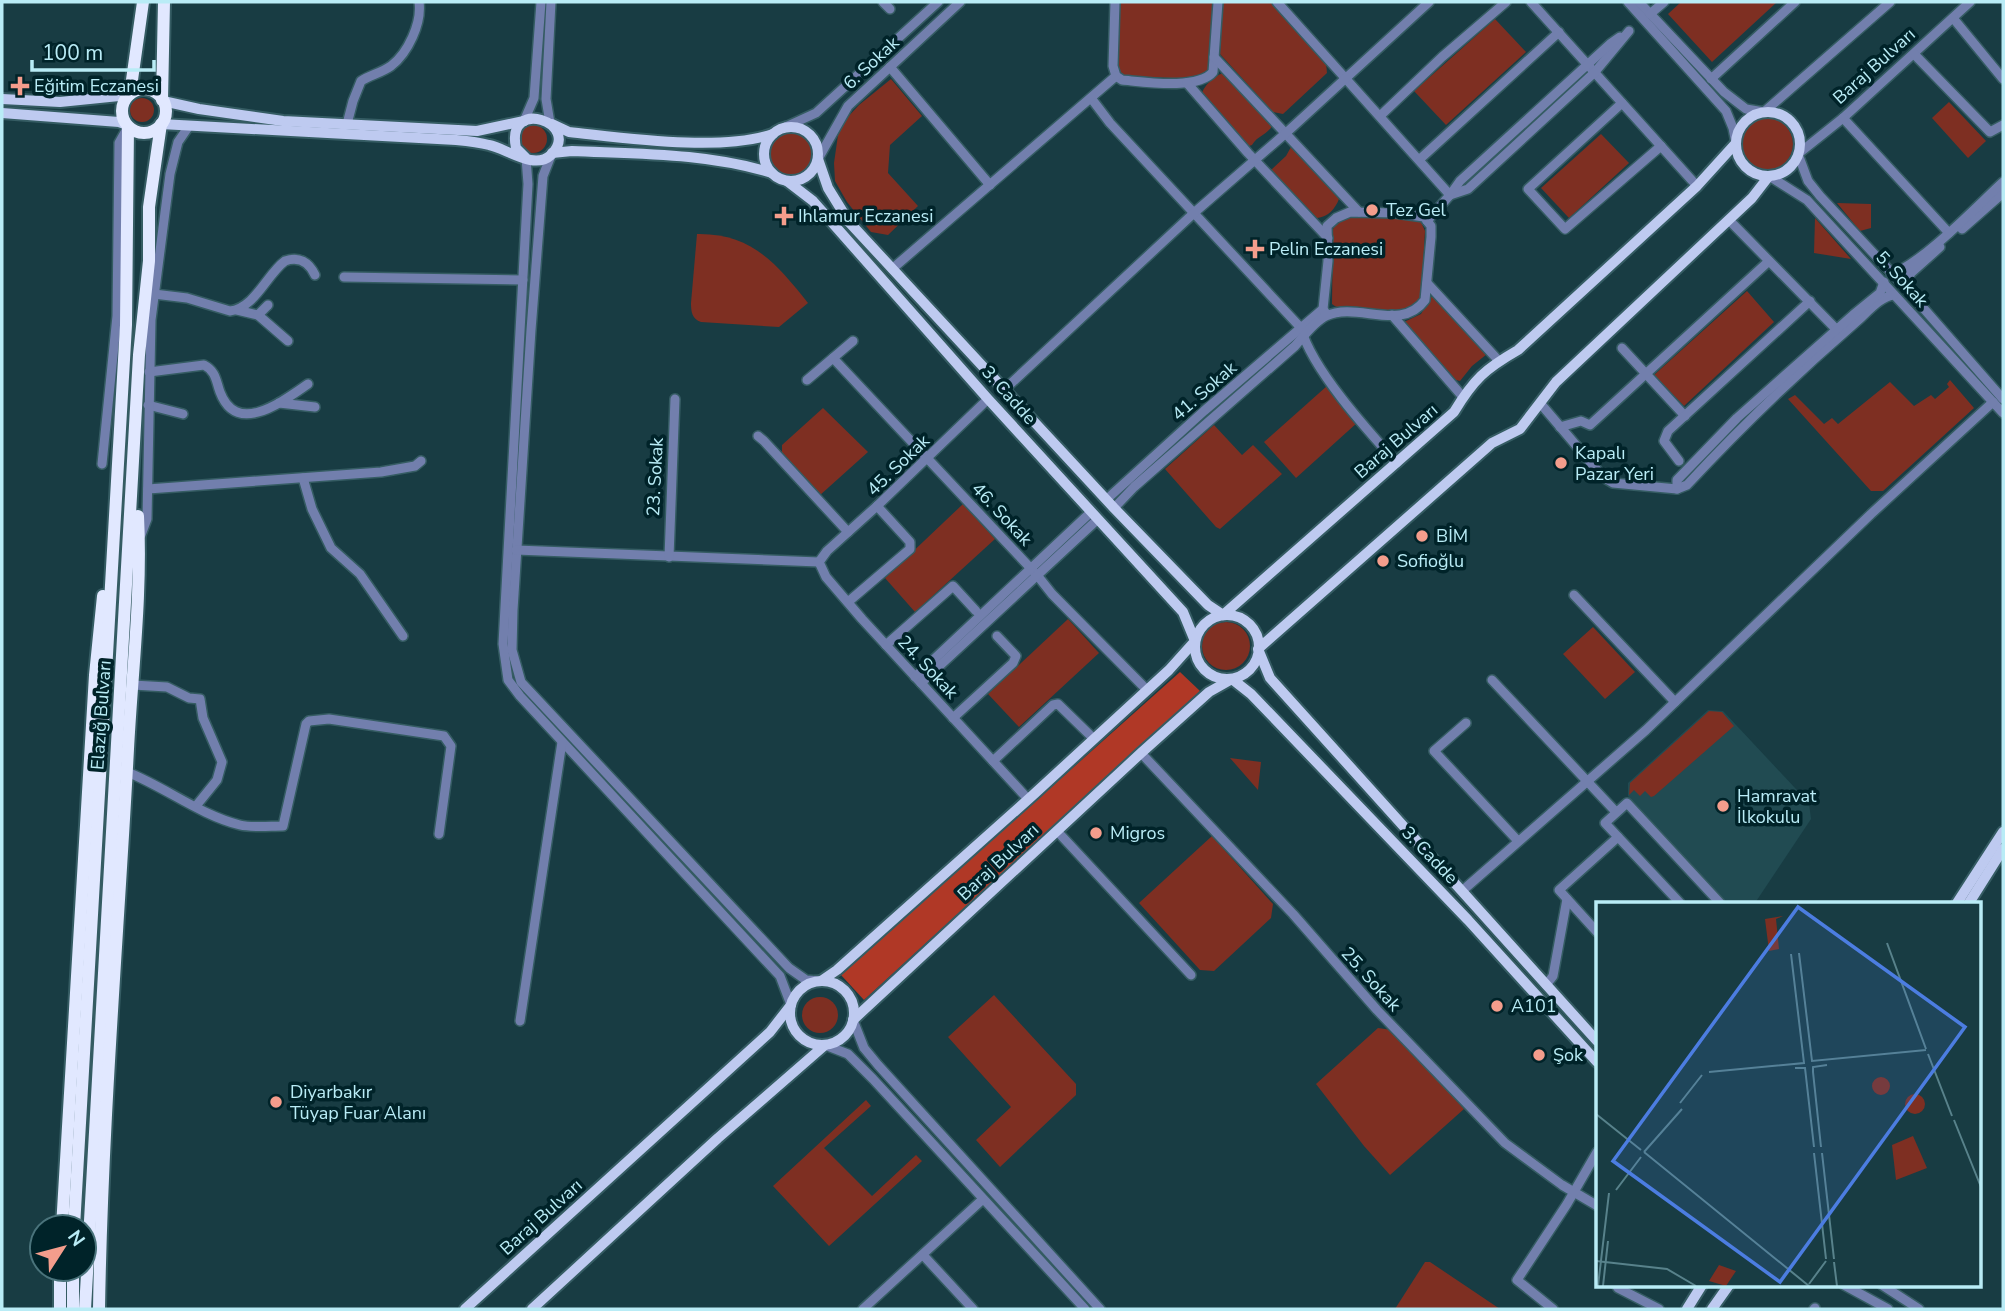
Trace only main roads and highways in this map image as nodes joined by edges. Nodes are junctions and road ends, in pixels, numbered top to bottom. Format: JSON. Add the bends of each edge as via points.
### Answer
{"nodes":[{"id":1,"x":143,"y":2,"type":"edge"},
{"id":2,"x":164,"y":2,"type":"edge"},
{"id":3,"x":129,"y":95,"type":"junction"},
{"id":4,"x":2,"y":99,"type":"edge"},
{"id":5,"x":162,"y":100,"type":"junction"},
{"id":6,"x":2,"y":113,"type":"edge"},
{"id":7,"x":524,"y":121,"type":"junction"},
{"id":8,"x":550,"y":123,"type":"junction"},
{"id":9,"x":161,"y":124,"type":"junction"},
{"id":10,"x":128,"y":126,"type":"junction"},
{"id":11,"x":777,"y":131,"type":"junction"},
{"id":12,"x":1736,"y":142,"type":"junction"},
{"id":13,"x":552,"y":153,"type":"junction"},
{"id":14,"x":526,"y":158,"type":"junction"},
{"id":15,"x":818,"y":159,"type":"junction"},
{"id":16,"x":772,"y":173,"type":"junction"},
{"id":17,"x":1769,"y":176,"type":"junction"},
{"id":18,"x":787,"y":181,"type":"junction"},
{"id":19,"x":135,"y":458,"type":"junction"},
{"id":20,"x":113,"y":541,"type":"junction"},
{"id":21,"x":1223,"y":615,"type":"junction"},
{"id":22,"x":1195,"y":641,"type":"junction"},
{"id":23,"x":1258,"y":649,"type":"junction"},
{"id":24,"x":1232,"y":679,"type":"junction"},
{"id":25,"x":2003,"y":832,"type":"edge"},
{"id":26,"x":2003,"y":849,"type":"edge"},
{"id":27,"x":1958,"y":902,"type":"edge"},
{"id":28,"x":1970,"y":902,"type":"edge"},
{"id":29,"x":821,"y":981,"type":"junction"},
{"id":30,"x":791,"y":1005,"type":"junction"},
{"id":31,"x":853,"y":1020,"type":"junction"},
{"id":32,"x":1596,"y":1040,"type":"edge"},
{"id":33,"x":825,"y":1045,"type":"junction"},
{"id":34,"x":1596,"y":1061,"type":"edge"},
{"id":35,"x":63,"y":1213,"type":"edge"},
{"id":36,"x":75,"y":1213,"type":"edge"},
{"id":37,"x":60,"y":1283,"type":"edge"},
{"id":38,"x":74,"y":1283,"type":"edge"},
{"id":39,"x":1701,"y":1286,"type":"edge"},
{"id":40,"x":1727,"y":1286,"type":"edge"},
{"id":41,"x":60,"y":1309,"type":"edge"},
{"id":42,"x":73,"y":1309,"type":"edge"},
{"id":43,"x":85,"y":1309,"type":"edge"},
{"id":44,"x":99,"y":1309,"type":"edge"},
{"id":45,"x":464,"y":1309,"type":"edge"},
{"id":46,"x":532,"y":1309,"type":"edge"},
{"id":47,"x":1687,"y":1309,"type":"edge"},
{"id":48,"x":1712,"y":1309,"type":"edge"}],
"edges":[{"from":1,"to":3,"type":"highway"},
{"from":2,"to":5,"type":"highway"},
{"from":3,"to":4,"type":"main road","via":[[60,102]]},
{"from":3,"to":5,"type":"highway","via":[[144,89]]},
{"from":3,"to":10,"type":"highway","via":[[122,106]]},
{"from":5,"to":7,"type":"main road","via":[[283,121],[477,131]]},
{"from":5,"to":9,"type":"highway"},
{"from":6,"to":10,"type":"main road"},
{"from":7,"to":8,"type":"main road","via":[[537,118]]},
{"from":7,"to":14,"type":"main road","via":[[514,140]]},
{"from":8,"to":11,"type":"main road","via":[[569,132],[685,141],[741,141]]},
{"from":8,"to":13,"type":"main road","via":[[557,135]]},
{"from":9,"to":10,"type":"highway","via":[[149,132]]},
{"from":9,"to":14,"type":"main road","via":[[456,140],[491,145]]},
{"from":9,"to":19,"type":"highway","name":"Elazığ Bulvarı","via":[[149,207]]},
{"from":10,"to":20,"type":"highway","name":"Elazığ Bulvarı","via":[[126,325]]},
{"from":11,"to":15,"type":"main road","via":[[789,127],[804,131],[816,143]]},
{"from":11,"to":16,"type":"main road","via":[[764,149]]},
{"from":12,"to":17,"type":"main road","via":[[1745,166]]},
{"from":12,"to":17,"type":"main road","via":[[1741,125],[1764,111],[1793,123],[1800,143],[1798,154],[1787,169]]},
{"from":12,"to":21,"type":"main road","name":"Baraj Bulvarı","via":[[1697,186],[1518,350],[1489,367],[1469,387],[1454,412]]},
{"from":13,"to":14,"type":"main road","via":[[540,160]]},
{"from":13,"to":16,"type":"main road","via":[[714,159]]},
{"from":15,"to":18,"type":"main road","via":[[810,174]]},
{"from":15,"to":21,"type":"main road","name":"3. Cadde","via":[[843,214],[1110,503]]},
{"from":16,"to":18,"type":"main road"},
{"from":17,"to":23,"type":"main road","via":[[1752,198],[1556,382],[1520,429],[1492,443]]},
{"from":18,"to":22,"type":"main road","name":"3. Cadde","via":[[813,201],[1182,612]]},
{"from":19,"to":43,"type":"highway","name":"Elazığ Bulvarı"},
{"from":19,"to":44,"type":"highway","via":[[139,540],[133,685]]},
{"from":20,"to":35,"type":"highway","via":[[101,603],[95,675]]},
{"from":20,"to":36,"type":"highway","name":"Elazığ Bulvarı"},
{"from":21,"to":22,"type":"main road","via":[[1205,624]]},
{"from":21,"to":23,"type":"main road","via":[[1234,616],[1252,628]]},
{"from":22,"to":24,"type":"main road","via":[[1204,669]]},
{"from":22,"to":29,"type":"main road","name":"Baraj Bulvarı","via":[[1094,739]]},
{"from":23,"to":24,"type":"main road","via":[[1250,668]]},
{"from":23,"to":32,"type":"main road","name":"3. Cadde","via":[[1270,678]]},
{"from":24,"to":31,"type":"main road","name":"Baraj Bulvarı","via":[[1209,692],[1141,753]]},
{"from":24,"to":34,"type":"main road","name":"3. Cadde","via":[[1459,910]]},
{"from":25,"to":27,"type":"main road"},
{"from":26,"to":28,"type":"main road"},
{"from":29,"to":30,"type":"main road","via":[[802,988]]},
{"from":29,"to":31,"type":"main road","via":[[846,993],[852,1001]]},
{"from":30,"to":33,"type":"main road","via":[[792,1025],[798,1034],[805,1041]]},
{"from":30,"to":45,"type":"main road","name":"Baraj Bulvarı","via":[[770,1032]]},
{"from":31,"to":33,"type":"main road","via":[[843,1037]]},
{"from":33,"to":46,"type":"main road"},
{"from":37,"to":41,"type":"highway"},
{"from":38,"to":42,"type":"highway"},
{"from":39,"to":47,"type":"main road"},
{"from":40,"to":48,"type":"main road"}]}
